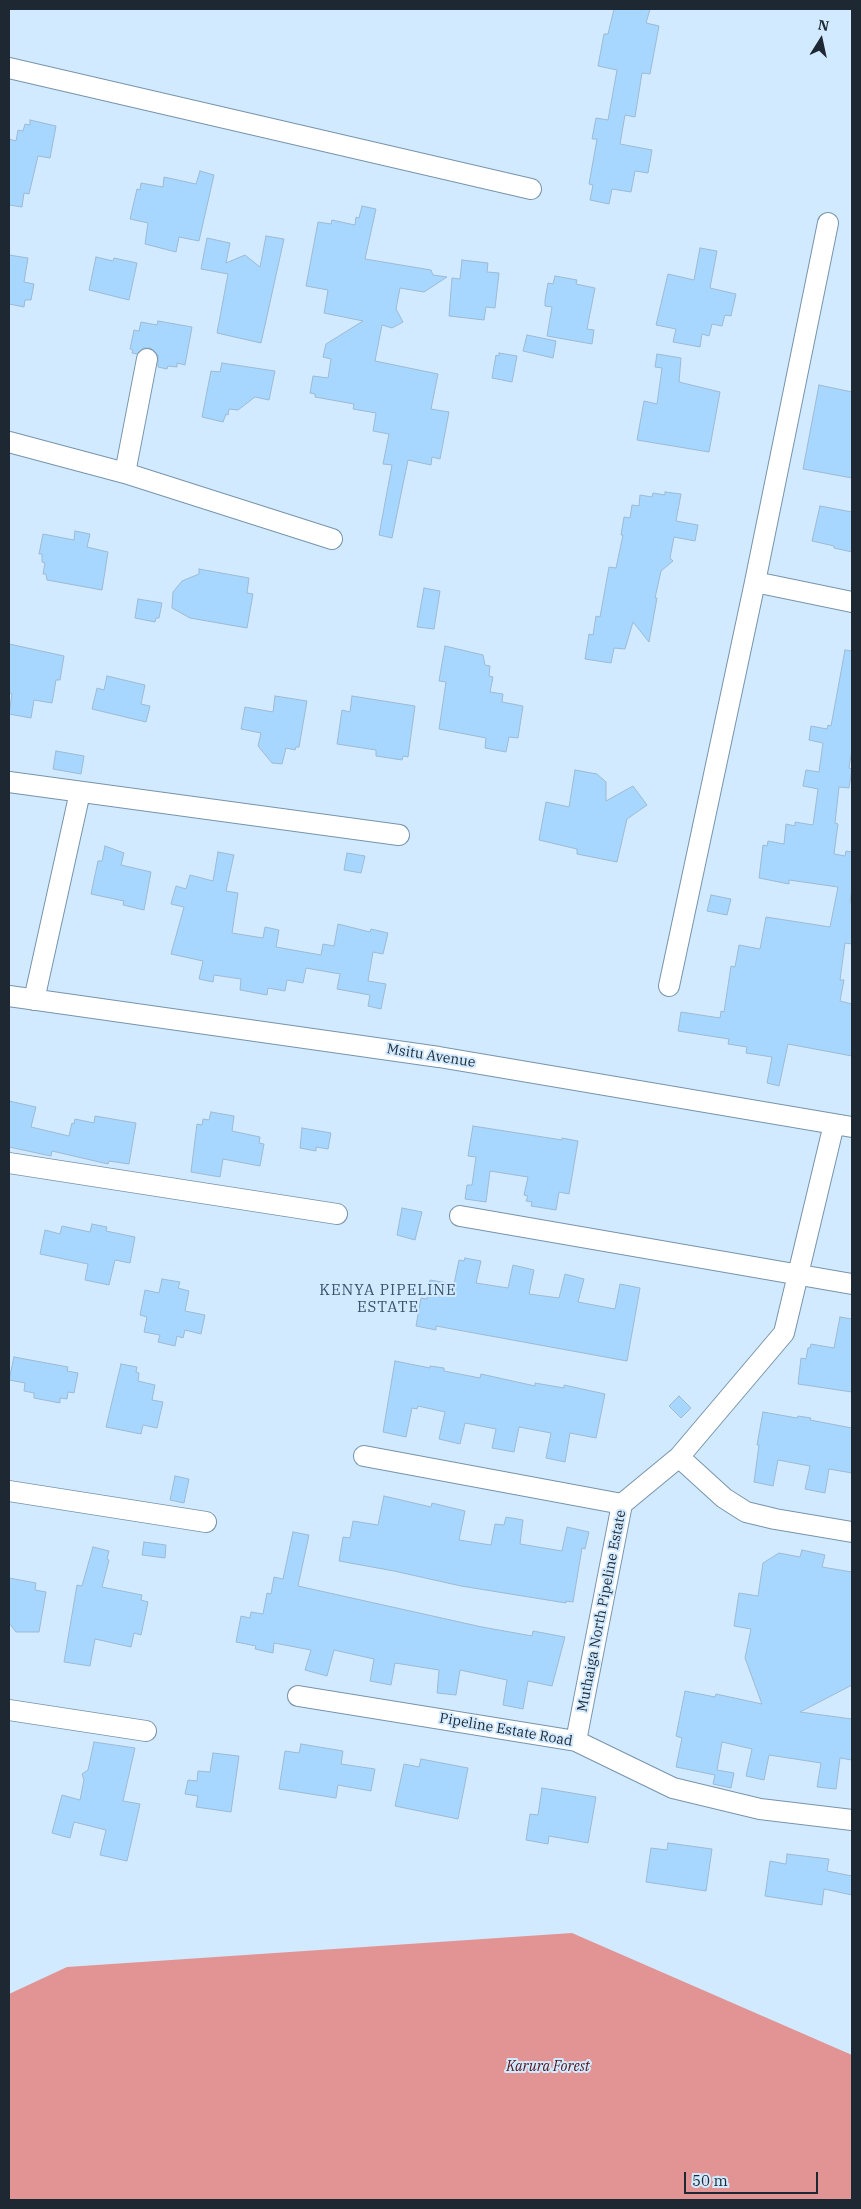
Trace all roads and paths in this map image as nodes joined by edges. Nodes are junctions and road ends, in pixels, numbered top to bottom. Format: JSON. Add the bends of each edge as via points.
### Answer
{"nodes":[{"id":1,"x":9,"y":68,"type":"edge"},
{"id":2,"x":531,"y":189,"type":"dead end"},
{"id":3,"x":828,"y":224,"type":"dead end"},
{"id":4,"x":146,"y":359,"type":"dead end"},
{"id":5,"x":9,"y":442,"type":"edge"},
{"id":6,"x":125,"y":473,"type":"junction"},
{"id":7,"x":332,"y":539,"type":"dead end"},
{"id":8,"x":755,"y":582,"type":"junction"},
{"id":9,"x":852,"y":602,"type":"edge"},
{"id":10,"x":9,"y":782,"type":"edge"},
{"id":11,"x":80,"y":792,"type":"junction"},
{"id":12,"x":398,"y":835,"type":"dead end"},
{"id":13,"x":669,"y":986,"type":"dead end"},
{"id":14,"x":9,"y":996,"type":"edge"},
{"id":15,"x":34,"y":1000,"type":"junction"},
{"id":16,"x":843,"y":1125,"type":"edge"},
{"id":17,"x":9,"y":1163,"type":"edge"},
{"id":18,"x":337,"y":1214,"type":"dead end"},
{"id":19,"x":460,"y":1216,"type":"dead end"},
{"id":20,"x":797,"y":1276,"type":"junction"},
{"id":21,"x":852,"y":1284,"type":"edge"},
{"id":22,"x":364,"y":1456,"type":"dead end"},
{"id":23,"x":679,"y":1457,"type":"junction"},
{"id":24,"x":9,"y":1491,"type":"edge"},
{"id":25,"x":622,"y":1504,"type":"junction"},
{"id":26,"x":206,"y":1522,"type":"dead end"},
{"id":27,"x":852,"y":1532,"type":"edge"},
{"id":28,"x":298,"y":1696,"type":"dead end"},
{"id":29,"x":9,"y":1710,"type":"edge"},
{"id":30,"x":146,"y":1731,"type":"dead end"},
{"id":31,"x":576,"y":1741,"type":"junction"},
{"id":32,"x":852,"y":1820,"type":"edge"}],
"edges":[{"from":1,"to":2,"type":"street"},
{"from":3,"to":8,"type":"street"},
{"from":4,"to":6,"type":"street"},
{"from":5,"to":6,"type":"street"},
{"from":6,"to":7,"type":"street"},
{"from":8,"to":9,"type":"street"},
{"from":8,"to":13,"type":"street"},
{"from":10,"to":11,"type":"street"},
{"from":11,"to":12,"type":"street"},
{"from":11,"to":15,"type":"street"},
{"from":14,"to":15,"type":"street","name":"Msitu Avenue"},
{"from":15,"to":16,"type":"street","name":"Msitu Avenue","via":[[439,1057]]},
{"from":16,"to":20,"type":"street","name":"Muthaiga North Pipeline Estate"},
{"from":17,"to":18,"type":"street"},
{"from":19,"to":20,"type":"street"},
{"from":20,"to":21,"type":"street"},
{"from":20,"to":23,"type":"street","name":"Muthaiga North Pipeline Estate","via":[[784,1333]]},
{"from":22,"to":25,"type":"street"},
{"from":23,"to":25,"type":"street","name":"Muthaiga North Pipeline Estate"},
{"from":23,"to":27,"type":"street","via":[[724,1498],[746,1512]]},
{"from":24,"to":26,"type":"street"},
{"from":25,"to":31,"type":"street","name":"Muthaiga North Pipeline Estate"},
{"from":28,"to":31,"type":"street","name":"Pipeline Estate Road"},
{"from":29,"to":30,"type":"street"},
{"from":31,"to":32,"type":"street","name":"Pipeline Estate Road","via":[[673,1788],[760,1809]]}]}
